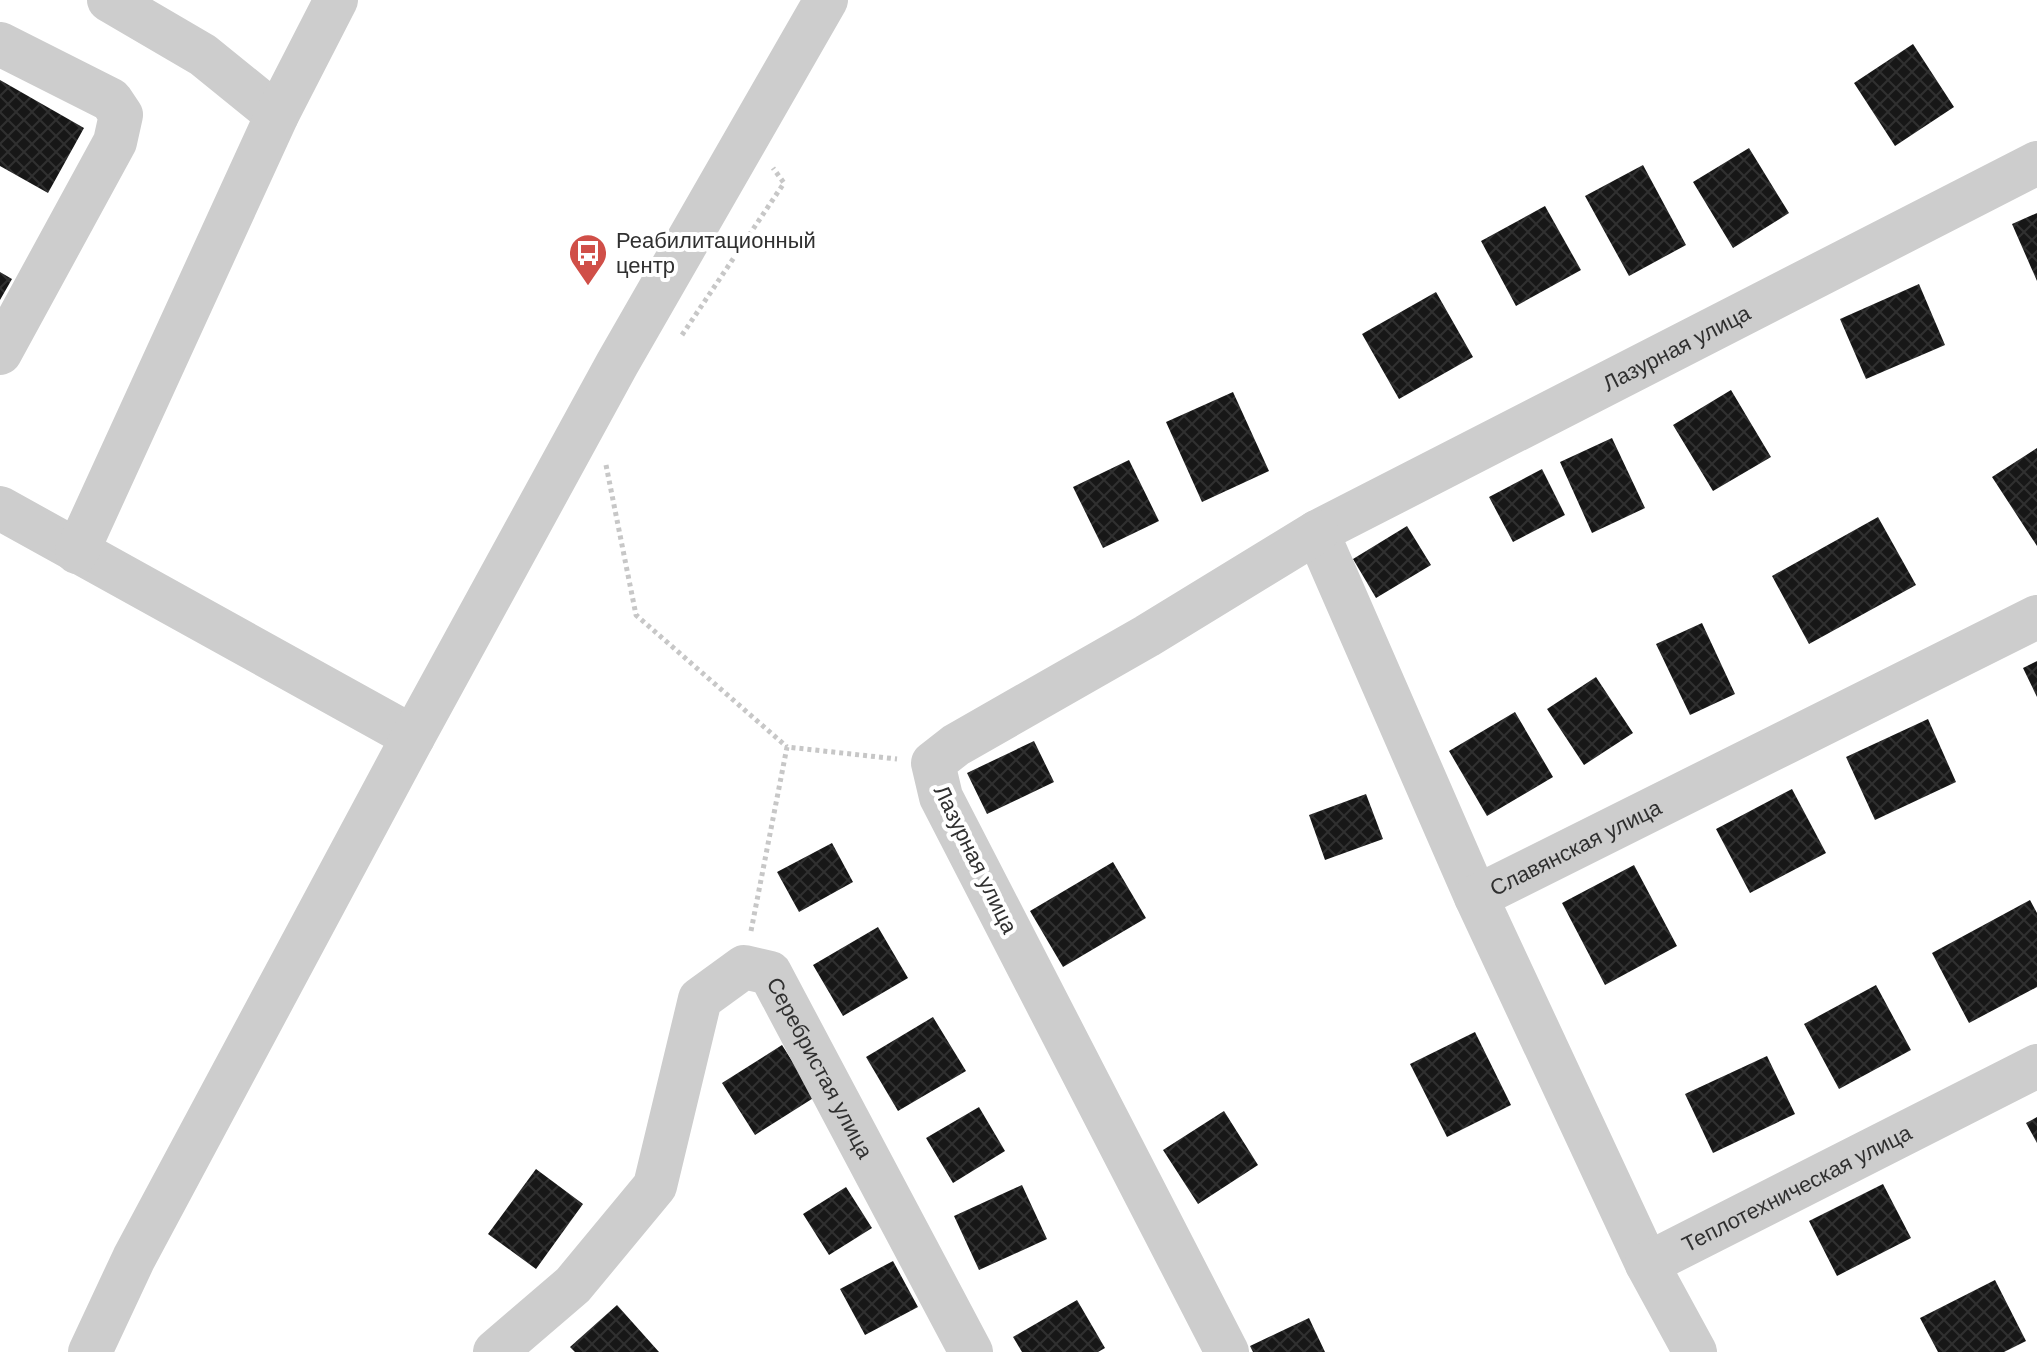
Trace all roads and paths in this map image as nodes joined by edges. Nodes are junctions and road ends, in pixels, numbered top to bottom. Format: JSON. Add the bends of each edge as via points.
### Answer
{"nodes":[{"id":1,"x":109,"y":0,"type":"edge"},
{"id":2,"x":336,"y":0,"type":"edge"},
{"id":3,"x":826,"y":0,"type":"edge"},
{"id":4,"x":0,"y":44,"type":"edge"},
{"id":5,"x":277,"y":115,"type":"junction"},
{"id":6,"x":748,"y":136,"type":"junction"},
{"id":7,"x":2037,"y":163,"type":"edge"},
{"id":8,"x":681,"y":337,"type":"dead end"},
{"id":9,"x":0,"y":353,"type":"edge"},
{"id":10,"x":603,"y":453,"type":"dead end"},
{"id":11,"x":0,"y":508,"type":"edge"},
{"id":12,"x":1317,"y":532,"type":"junction"},
{"id":13,"x":77,"y":552,"type":"junction"},
{"id":14,"x":2037,"y":617,"type":"edge"},
{"id":15,"x":413,"y":737,"type":"junction"},
{"id":16,"x":787,"y":747,"type":"junction"},
{"id":17,"x":933,"y":763,"type":"junction"},
{"id":18,"x":1476,"y":897,"type":"junction"},
{"id":19,"x":744,"y":967,"type":"junction"},
{"id":20,"x":2037,"y":1066,"type":"edge"},
{"id":21,"x":1647,"y":1264,"type":"junction"},
{"id":22,"x":90,"y":1352,"type":"edge"},
{"id":23,"x":495,"y":1352,"type":"edge"},
{"id":24,"x":971,"y":1352,"type":"edge"},
{"id":25,"x":1227,"y":1352,"type":"edge"},
{"id":26,"x":1695,"y":1352,"type":"edge"}],
"edges":[{"from":1,"to":5,"type":"street","via":[[203,55]]},
{"from":2,"to":5,"type":"street"},
{"from":3,"to":6,"type":"street"},
{"from":4,"to":9,"type":"street","via":[[111,100],[121,115],[115,142]]},
{"from":5,"to":13,"type":"street"},
{"from":6,"to":8,"type":"path","via":[[784,183]]},
{"from":6,"to":15,"type":"street"},
{"from":7,"to":12,"type":"street","name":"Лазурная улица"},
{"from":10,"to":16,"type":"path","via":[[636,615]]},
{"from":11,"to":13,"type":"street"},
{"from":12,"to":17,"type":"street","name":"Лазурная улица"},
{"from":12,"to":18,"type":"street"},
{"from":13,"to":15,"type":"street"},
{"from":14,"to":18,"type":"street","name":"Славянская улица"},
{"from":15,"to":22,"type":"street","via":[[134,1258]]},
{"from":16,"to":17,"type":"path"},
{"from":16,"to":19,"type":"path"},
{"from":17,"to":25,"type":"street","name":"Лазурная улица","via":[[941,797]]},
{"from":18,"to":21,"type":"street","name":"Славянская улица"},
{"from":19,"to":23,"type":"street","name":"Серебристая улица","via":[[700,999],[655,1186],[573,1285]]},
{"from":19,"to":24,"type":"street","name":"Серебристая улица","via":[[770,973]]},
{"from":20,"to":21,"type":"street","name":"Теплотехническая улица"},
{"from":21,"to":26,"type":"street"}]}
